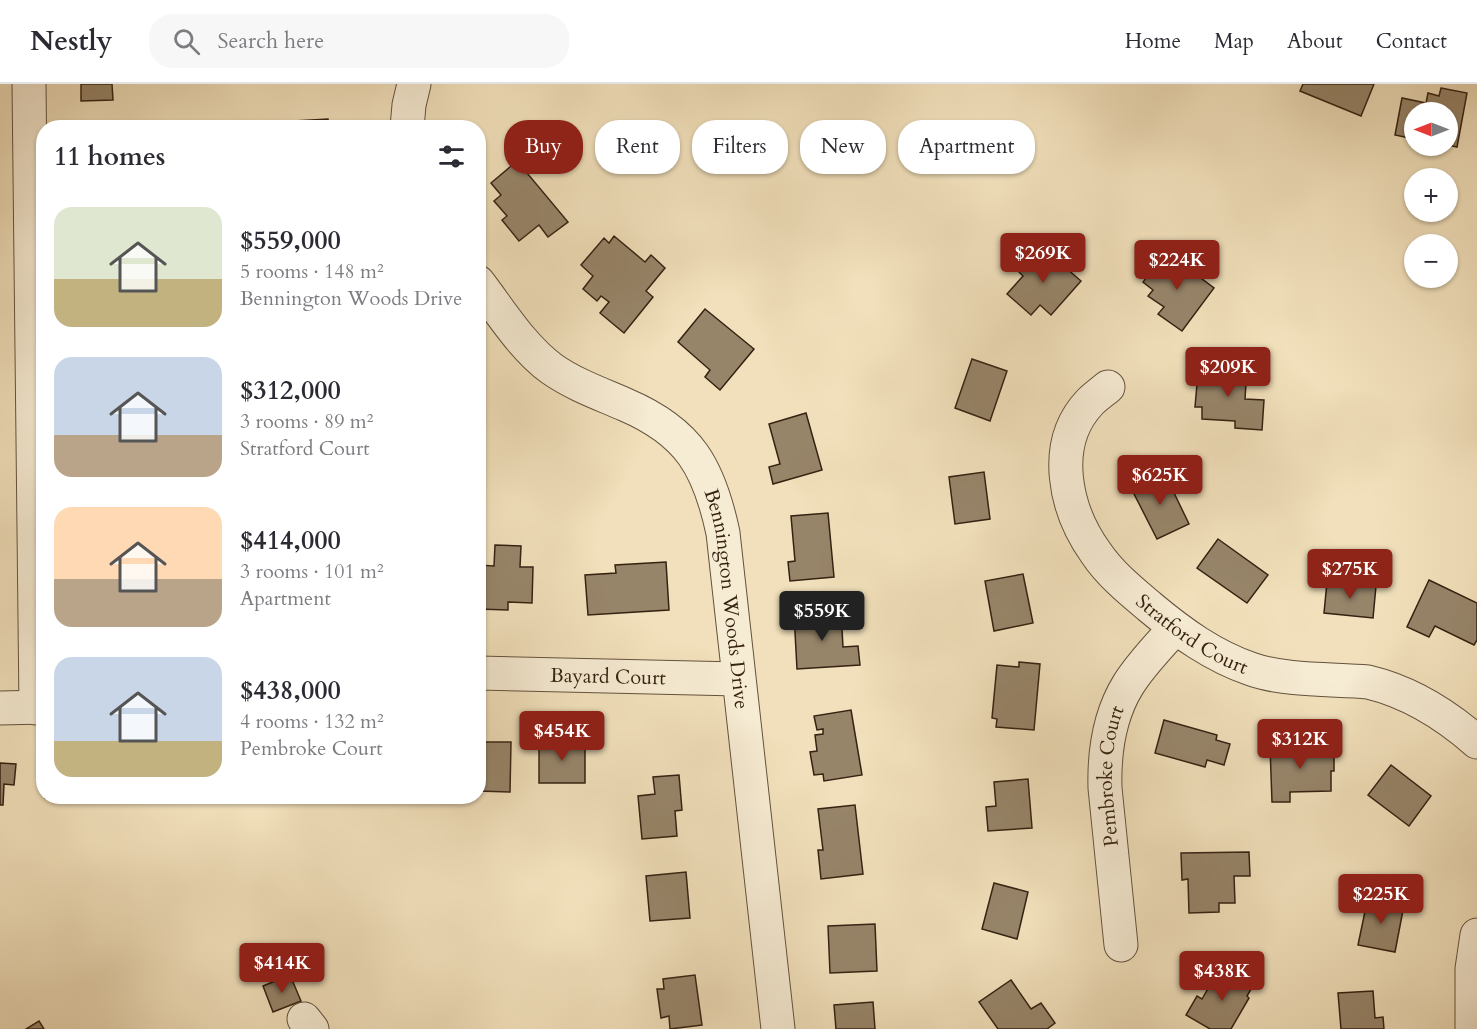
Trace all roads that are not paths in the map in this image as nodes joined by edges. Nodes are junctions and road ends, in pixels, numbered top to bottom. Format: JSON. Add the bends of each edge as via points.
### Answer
{"nodes":[{"id":1,"x":29,"y":84,"type":"edge"},
{"id":2,"x":414,"y":84,"type":"edge"},
{"id":3,"x":408,"y":120,"type":"edge"},
{"id":4,"x":486,"y":292,"type":"edge"},
{"id":5,"x":1108,"y":387,"type":"dead end"},
{"id":6,"x":36,"y":480,"type":"edge"},
{"id":7,"x":1175,"y":628,"type":"junction"},
{"id":8,"x":486,"y":674,"type":"edge"},
{"id":9,"x":738,"y":680,"type":"junction"},
{"id":10,"x":36,"y":707,"type":"edge"},
{"id":11,"x":0,"y":708,"type":"edge"},
{"id":12,"x":1477,"y":742,"type":"edge"},
{"id":13,"x":1477,"y":935,"type":"edge"},
{"id":14,"x":1121,"y":945,"type":"dead end"},
{"id":15,"x":777,"y":1029,"type":"edge"},
{"id":16,"x":1472,"y":1029,"type":"edge"}],
"edges":[{"from":1,"to":6,"type":"street"},
{"from":2,"to":3,"type":"street"},
{"from":4,"to":9,"type":"street","name":"Bennington Woods Drive","via":[[540,360],[579,385],[649,415],[690,449],[706,477],[719,515]]},
{"from":5,"to":7,"type":"street","name":"Stratford Court","via":[[1089,403],[1069,439],[1065,464],[1071,504],[1086,539],[1103,562]]},
{"from":7,"to":12,"type":"street","name":"Stratford Court","via":[[1222,657],[1268,674],[1368,682],[1400,692],[1444,715]]},
{"from":7,"to":14,"type":"street","name":"Pembroke Court","via":[[1128,685],[1108,736],[1105,788]]},
{"from":8,"to":9,"type":"street","name":"Bayard Court"},
{"from":9,"to":15,"type":"street","name":"Bennington Woods Drive"},
{"from":10,"to":11,"type":"street"},
{"from":13,"to":16,"type":"street","via":[[1472,969]]}]}
